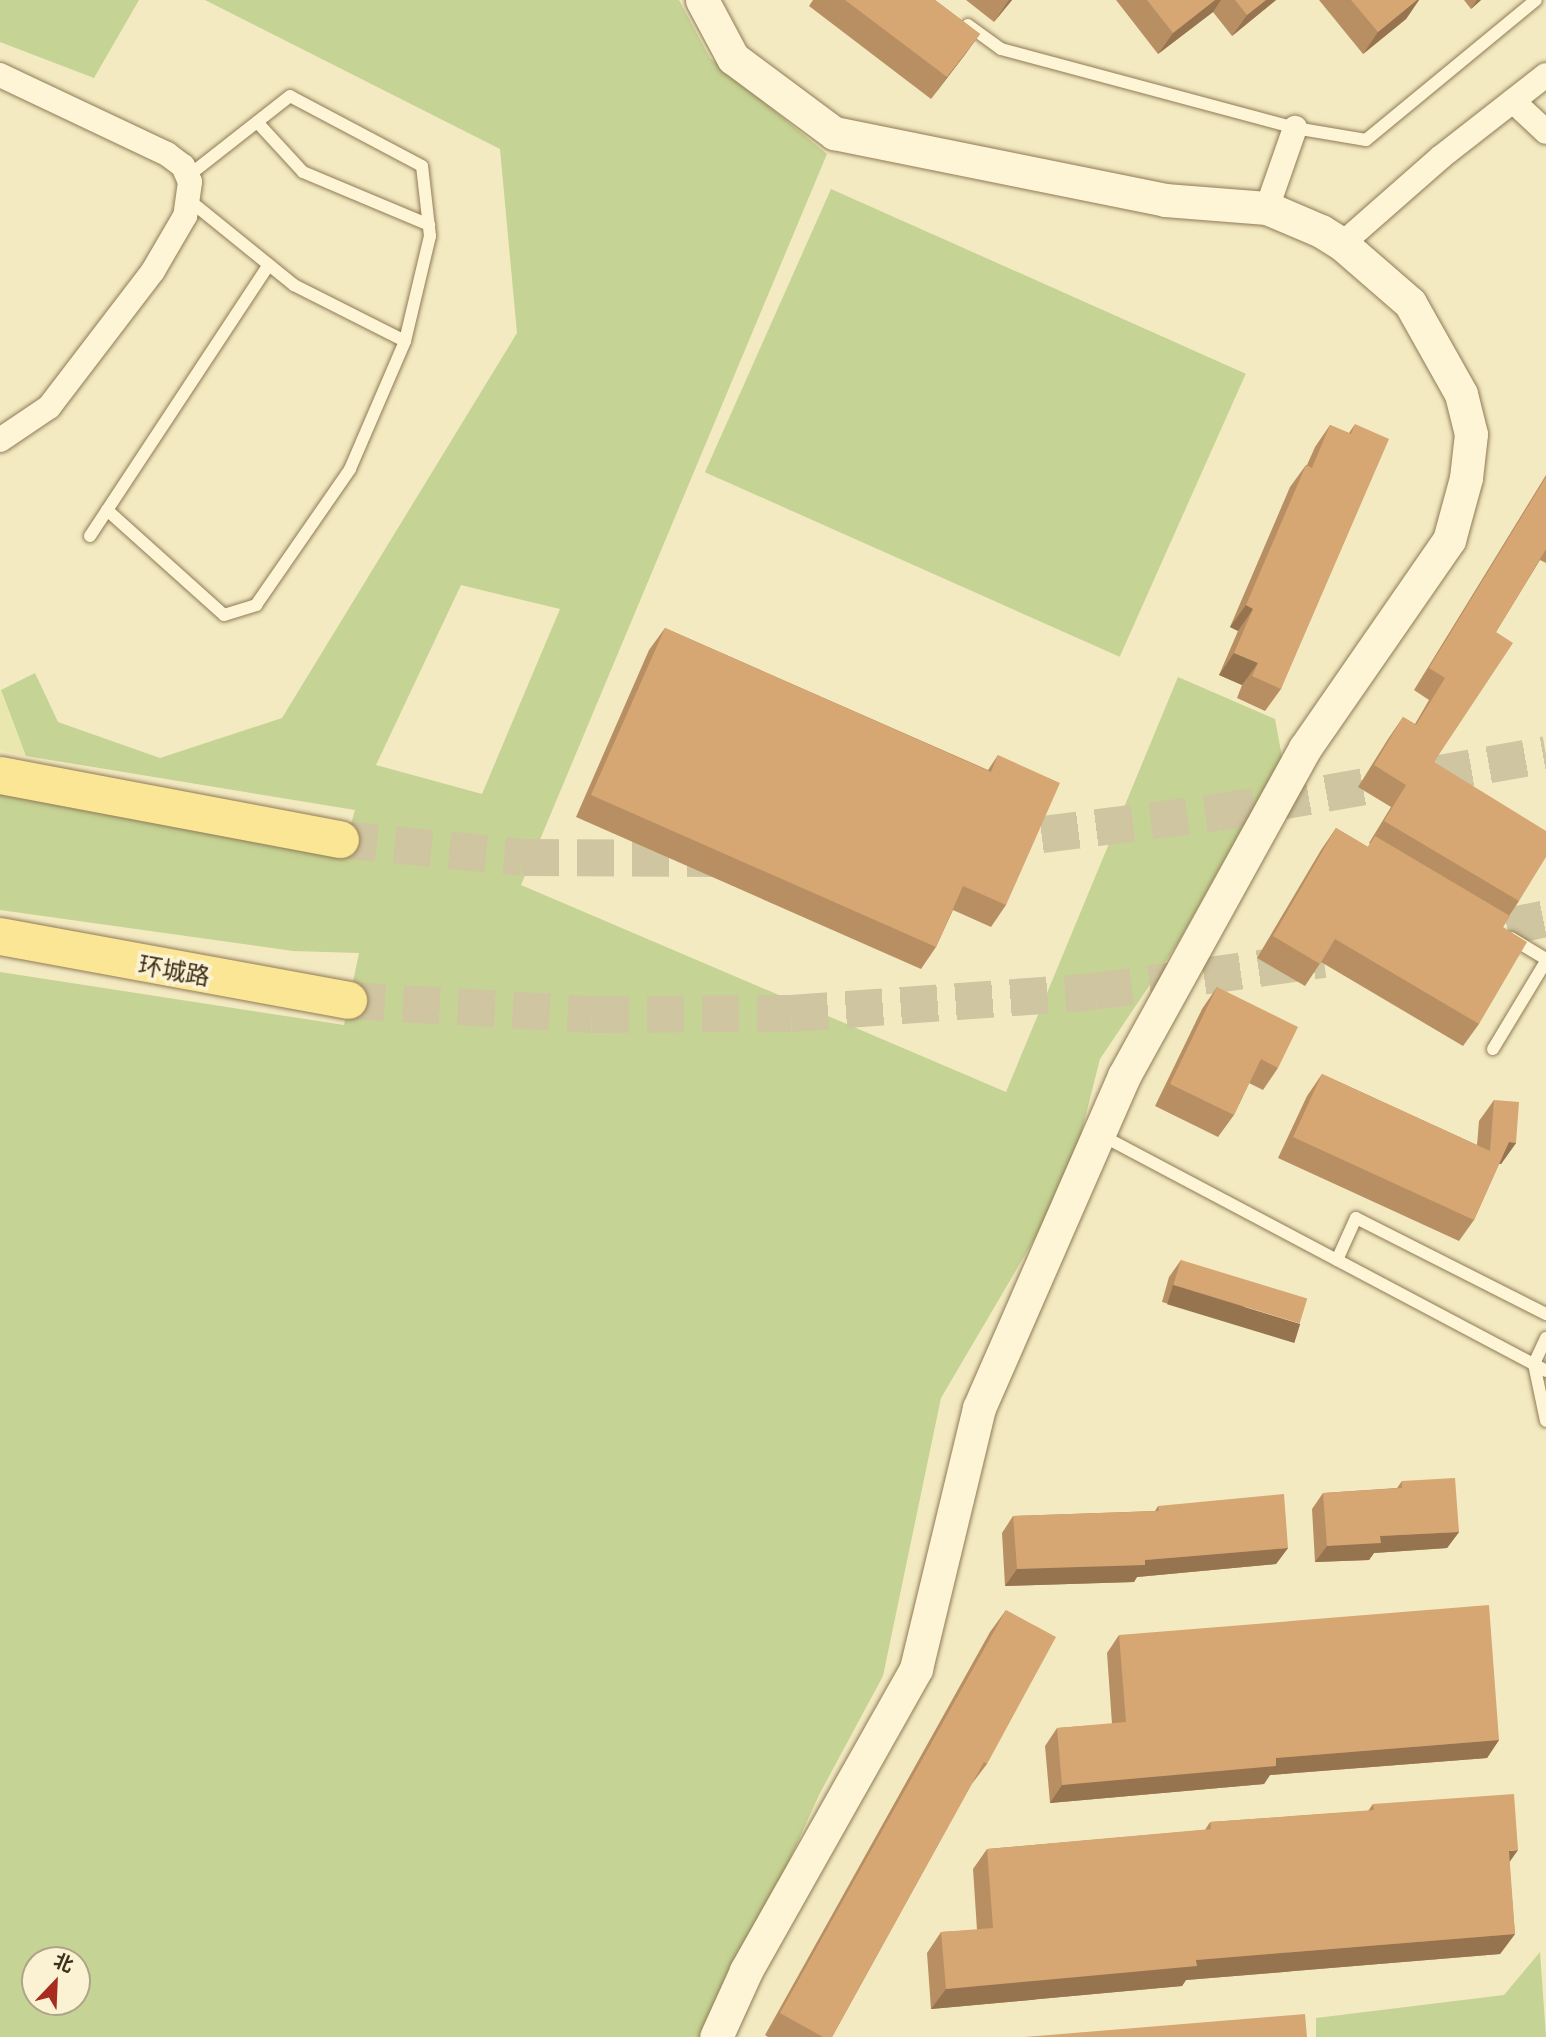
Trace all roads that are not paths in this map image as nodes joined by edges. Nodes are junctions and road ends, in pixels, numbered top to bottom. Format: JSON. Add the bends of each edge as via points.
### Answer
{"nodes":[{"id":1,"x":702,"y":0,"type":"edge"},
{"id":2,"x":1536,"y":0,"type":"edge"},
{"id":3,"x":956,"y":16,"type":"edge"},
{"id":4,"x":0,"y":75,"type":"edge"},
{"id":5,"x":1546,"y":75,"type":"edge"},
{"id":6,"x":1513,"y":101,"type":"junction"},
{"id":7,"x":257,"y":122,"type":"junction"},
{"id":8,"x":1295,"y":128,"type":"junction"},
{"id":9,"x":1546,"y":132,"type":"edge"},
{"id":10,"x":188,"y":188,"type":"junction"},
{"id":11,"x":1267,"y":208,"type":"junction"},
{"id":12,"x":429,"y":225,"type":"junction"},
{"id":13,"x":1342,"y":244,"type":"junction"},
{"id":14,"x":269,"y":265,"type":"junction"},
{"id":15,"x":405,"y":341,"type":"junction"},
{"id":16,"x":0,"y":440,"type":"edge"},
{"id":17,"x":107,"y":510,"type":"junction"},
{"id":18,"x":90,"y":536,"type":"dead end"},
{"id":19,"x":0,"y":775,"type":"edge"},
{"id":20,"x":340,"y":839,"type":"tunnel mouth"},
{"id":21,"x":1499,"y":932,"type":"edge"},
{"id":22,"x":0,"y":936,"type":"edge"},
{"id":23,"x":1546,"y":960,"type":"edge"},
{"id":24,"x":348,"y":1000,"type":"tunnel mouth"},
{"id":25,"x":1493,"y":1049,"type":"dead end"},
{"id":26,"x":1099,"y":1134,"type":"junction"},
{"id":27,"x":1338,"y":1261,"type":"junction"},
{"id":28,"x":1546,"y":1314,"type":"edge"},
{"id":29,"x":1546,"y":1338,"type":"edge"},
{"id":30,"x":1540,"y":1367,"type":"edge"},
{"id":31,"x":1546,"y":1420,"type":"edge"},
{"id":32,"x":716,"y":2037,"type":"edge"}],
"edges":[{"from":1,"to":11,"type":"street","via":[[733,58],[834,133],[1165,200]]},
{"from":2,"to":8,"type":"lane","via":[[1366,140]]},
{"from":3,"to":8,"type":"lane","via":[[1001,49]]},
{"from":4,"to":10,"type":"street","via":[[167,154]]},
{"from":5,"to":6,"type":"street"},
{"from":6,"to":9,"type":"street"},
{"from":6,"to":13,"type":"street"},
{"from":7,"to":10,"type":"lane"},
{"from":7,"to":12,"type":"lane","via":[[303,172]]},
{"from":7,"to":12,"type":"lane","via":[[290,96],[422,166]]},
{"from":8,"to":11,"type":"street"},
{"from":10,"to":14,"type":"lane"},
{"from":10,"to":16,"type":"street","via":[[177,234],[153,271],[49,407]]},
{"from":11,"to":13,"type":"street"},
{"from":12,"to":15,"type":"lane"},
{"from":13,"to":26,"type":"street","via":[[1410,303],[1461,394],[1471,434],[1466,478],[1450,540],[1306,748],[1124,1076]]},
{"from":14,"to":15,"type":"lane","via":[[294,285]]},
{"from":14,"to":17,"type":"lane"},
{"from":15,"to":17,"type":"lane","via":[[350,469],[256,605],[224,615]]},
{"from":17,"to":18,"type":"lane"},
{"from":19,"to":20,"type":"main road"},
{"from":21,"to":23,"type":"lane"},
{"from":22,"to":24,"type":"main road","name":"环城路"},
{"from":23,"to":25,"type":"lane"},
{"from":26,"to":27,"type":"lane"},
{"from":26,"to":32,"type":"street","via":[[979,1408],[916,1669],[746,1971]]},
{"from":27,"to":28,"type":"lane","via":[[1356,1218]]},
{"from":27,"to":30,"type":"lane"},
{"from":29,"to":30,"type":"lane"},
{"from":30,"to":31,"type":"lane"}]}
